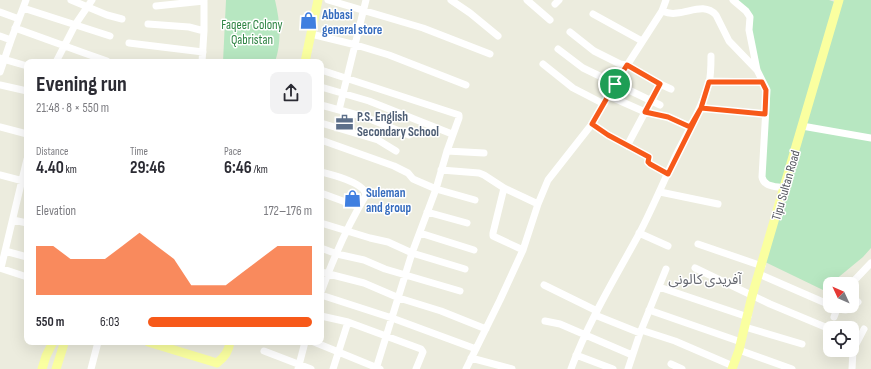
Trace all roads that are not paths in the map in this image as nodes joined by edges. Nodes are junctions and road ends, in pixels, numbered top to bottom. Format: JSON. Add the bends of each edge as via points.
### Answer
{"nodes":[{"id":1,"x":26,"y":0,"type":"edge"},
{"id":2,"x":71,"y":0,"type":"edge"},
{"id":3,"x":92,"y":0,"type":"edge"},
{"id":4,"x":318,"y":0,"type":"edge"},
{"id":5,"x":328,"y":0,"type":"edge"},
{"id":6,"x":366,"y":0,"type":"edge"},
{"id":7,"x":451,"y":0,"type":"edge"},
{"id":8,"x":528,"y":0,"type":"edge"},
{"id":9,"x":666,"y":0,"type":"edge"},
{"id":10,"x":734,"y":0,"type":"edge"},
{"id":11,"x":839,"y":0,"type":"edge"},
{"id":12,"x":204,"y":1,"type":"edge"},
{"id":13,"x":156,"y":6,"type":"dead end"},
{"id":14,"x":87,"y":7,"type":"junction"},
{"id":15,"x":24,"y":8,"type":"junction"},
{"id":16,"x":363,"y":10,"type":"junction"},
{"id":17,"x":662,"y":11,"type":"junction"},
{"id":18,"x":0,"y":12,"type":"edge"},
{"id":19,"x":593,"y":14,"type":"dead end"},
{"id":20,"x":19,"y":18,"type":"junction"},
{"id":21,"x":122,"y":19,"type":"dead end"},
{"id":22,"x":550,"y":20,"type":"dead end"},
{"id":23,"x":148,"y":24,"type":"dead end"},
{"id":24,"x":75,"y":25,"type":"junction"},
{"id":25,"x":15,"y":28,"type":"junction"},
{"id":26,"x":204,"y":31,"type":"junction"},
{"id":27,"x":570,"y":32,"type":"dead end"},
{"id":28,"x":312,"y":34,"type":"junction"},
{"id":29,"x":0,"y":36,"type":"edge"},
{"id":30,"x":110,"y":36,"type":"dead end"},
{"id":31,"x":498,"y":36,"type":"dead end"},
{"id":32,"x":11,"y":40,"type":"junction"},
{"id":33,"x":642,"y":41,"type":"junction"},
{"id":34,"x":129,"y":43,"type":"dead end"},
{"id":35,"x":356,"y":45,"type":"junction"},
{"id":36,"x":64,"y":46,"type":"junction"},
{"id":37,"x":558,"y":49,"type":"dead end"},
{"id":38,"x":203,"y":52,"type":"junction"},
{"id":39,"x":490,"y":54,"type":"dead end"},
{"id":40,"x":712,"y":56,"type":"dead end"},
{"id":41,"x":2,"y":59,"type":"edge"},
{"id":42,"x":58,"y":59,"type":"edge"},
{"id":43,"x":104,"y":59,"type":"edge"},
{"id":44,"x":202,"y":59,"type":"edge"},
{"id":45,"x":306,"y":59,"type":"edge"},
{"id":46,"x":543,"y":64,"type":"dead end"},
{"id":47,"x":24,"y":65,"type":"edge"},
{"id":48,"x":627,"y":65,"type":"junction"},
{"id":49,"x":757,"y":70,"type":"junction"},
{"id":50,"x":324,"y":71,"type":"edge"},
{"id":51,"x":0,"y":72,"type":"edge"},
{"id":52,"x":348,"y":78,"type":"junction"},
{"id":53,"x":709,"y":82,"type":"junction"},
{"id":54,"x":762,"y":82,"type":"junction"},
{"id":55,"x":615,"y":84,"type":"junction"},
{"id":56,"x":660,"y":84,"type":"junction"},
{"id":57,"x":0,"y":85,"type":"edge"},
{"id":58,"x":466,"y":85,"type":"dead end"},
{"id":59,"x":324,"y":88,"type":"edge"},
{"id":60,"x":671,"y":89,"type":"dead end"},
{"id":61,"x":24,"y":90,"type":"edge"},
{"id":62,"x":344,"y":94,"type":"junction"},
{"id":63,"x":609,"y":96,"type":"junction"},
{"id":64,"x":650,"y":102,"type":"junction"},
{"id":65,"x":604,"y":104,"type":"junction"},
{"id":66,"x":660,"y":105,"type":"dead end"},
{"id":67,"x":324,"y":106,"type":"edge"},
{"id":68,"x":701,"y":108,"type":"junction"},
{"id":69,"x":340,"y":110,"type":"junction"},
{"id":70,"x":645,"y":112,"type":"junction"},
{"id":71,"x":765,"y":114,"type":"junction"},
{"id":72,"x":324,"y":124,"type":"edge"},
{"id":73,"x":592,"y":124,"type":"junction"},
{"id":74,"x":802,"y":126,"type":"junction"},
{"id":75,"x":0,"y":127,"type":"edge"},
{"id":76,"x":690,"y":127,"type":"junction"},
{"id":77,"x":24,"y":133,"type":"edge"},
{"id":78,"x":452,"y":134,"type":"junction"},
{"id":79,"x":409,"y":135,"type":"dead end"},
{"id":80,"x":871,"y":138,"type":"edge"},
{"id":81,"x":324,"y":141,"type":"edge"},
{"id":82,"x":627,"y":146,"type":"junction"},
{"id":83,"x":447,"y":151,"type":"junction"},
{"id":84,"x":396,"y":152,"type":"dead end"},
{"id":85,"x":484,"y":153,"type":"dead end"},
{"id":86,"x":441,"y":170,"type":"junction"},
{"id":87,"x":324,"y":173,"type":"edge"},
{"id":88,"x":668,"y":174,"type":"junction"},
{"id":89,"x":0,"y":175,"type":"edge"},
{"id":90,"x":24,"y":182,"type":"edge"},
{"id":91,"x":24,"y":185,"type":"edge"},
{"id":92,"x":504,"y":188,"type":"junction"},
{"id":93,"x":784,"y":188,"type":"junction"},
{"id":94,"x":436,"y":189,"type":"junction"},
{"id":95,"x":660,"y":192,"type":"junction"},
{"id":96,"x":324,"y":194,"type":"edge"},
{"id":97,"x":475,"y":200,"type":"dead end"},
{"id":98,"x":538,"y":204,"type":"junction"},
{"id":99,"x":718,"y":204,"type":"dead end"},
{"id":100,"x":359,"y":207,"type":"junction"},
{"id":101,"x":427,"y":212,"type":"junction"},
{"id":102,"x":13,"y":220,"type":"junction"},
{"id":103,"x":24,"y":222,"type":"edge"},
{"id":104,"x":467,"y":223,"type":"dead end"},
{"id":105,"x":324,"y":224,"type":"edge"},
{"id":106,"x":348,"y":231,"type":"junction"},
{"id":107,"x":420,"y":233,"type":"junction"},
{"id":108,"x":639,"y":233,"type":"junction"},
{"id":109,"x":698,"y":244,"type":"dead end"},
{"id":110,"x":668,"y":246,"type":"dead end"},
{"id":111,"x":324,"y":249,"type":"edge"},
{"id":112,"x":474,"y":250,"type":"dead end"},
{"id":113,"x":523,"y":250,"type":"junction"},
{"id":114,"x":5,"y":251,"type":"junction"},
{"id":115,"x":412,"y":253,"type":"junction"},
{"id":116,"x":337,"y":254,"type":"junction"},
{"id":117,"x":24,"y":256,"type":"edge"},
{"id":118,"x":871,"y":263,"type":"edge"},
{"id":119,"x":0,"y":268,"type":"edge"},
{"id":120,"x":695,"y":268,"type":"dead end"},
{"id":121,"x":465,"y":269,"type":"dead end"},
{"id":122,"x":666,"y":269,"type":"dead end"},
{"id":123,"x":761,"y":270,"type":"junction"},
{"id":124,"x":324,"y":273,"type":"edge"},
{"id":125,"x":405,"y":275,"type":"junction"},
{"id":126,"x":24,"y":276,"type":"edge"},
{"id":127,"x":858,"y":277,"type":"edge"},
{"id":128,"x":544,"y":285,"type":"dead end"},
{"id":129,"x":659,"y":287,"type":"junction"},
{"id":130,"x":460,"y":291,"type":"dead end"},
{"id":131,"x":324,"y":296,"type":"edge"},
{"id":132,"x":752,"y":296,"type":"junction"},
{"id":133,"x":399,"y":298,"type":"junction"},
{"id":134,"x":823,"y":301,"type":"edge"},
{"id":135,"x":649,"y":310,"type":"junction"},
{"id":136,"x":596,"y":313,"type":"junction"},
{"id":137,"x":834,"y":313,"type":"edge"},
{"id":138,"x":324,"y":317,"type":"edge"},
{"id":139,"x":748,"y":317,"type":"junction"},
{"id":140,"x":834,"y":317,"type":"dead end"},
{"id":141,"x":392,"y":318,"type":"junction"},
{"id":142,"x":545,"y":321,"type":"dead end"},
{"id":143,"x":348,"y":322,"type":"junction"},
{"id":144,"x":823,"y":326,"type":"edge"},
{"id":145,"x":745,"y":327,"type":"junction"},
{"id":146,"x":486,"y":329,"type":"junction"},
{"id":147,"x":864,"y":329,"type":"dead end"},
{"id":148,"x":640,"y":331,"type":"junction"},
{"id":149,"x":586,"y":334,"type":"junction"},
{"id":150,"x":387,"y":335,"type":"junction"},
{"id":151,"x":802,"y":344,"type":"dead end"},
{"id":152,"x":52,"y":345,"type":"edge"},
{"id":153,"x":63,"y":345,"type":"edge"},
{"id":154,"x":97,"y":345,"type":"edge"},
{"id":155,"x":157,"y":345,"type":"edge"},
{"id":156,"x":230,"y":345,"type":"edge"},
{"id":157,"x":304,"y":345,"type":"edge"},
{"id":158,"x":321,"y":345,"type":"edge"},
{"id":159,"x":740,"y":346,"type":"junction"},
{"id":160,"x":476,"y":349,"type":"junction"},
{"id":161,"x":264,"y":351,"type":"dead end"},
{"id":162,"x":338,"y":353,"type":"junction"},
{"id":163,"x":576,"y":355,"type":"junction"},
{"id":164,"x":632,"y":355,"type":"junction"},
{"id":165,"x":471,"y":358,"type":"junction"},
{"id":166,"x":671,"y":364,"type":"dead end"},
{"id":167,"x":219,"y":366,"type":"edge"},
{"id":168,"x":299,"y":366,"type":"edge"},
{"id":169,"x":378,"y":368,"type":"edge"},
{"id":170,"x":732,"y":368,"type":"edge"},
{"id":171,"x":42,"y":369,"type":"edge"},
{"id":172,"x":56,"y":369,"type":"edge"},
{"id":173,"x":91,"y":369,"type":"edge"},
{"id":174,"x":311,"y":369,"type":"edge"},
{"id":175,"x":333,"y":369,"type":"edge"},
{"id":176,"x":416,"y":369,"type":"edge"},
{"id":177,"x":466,"y":369,"type":"edge"},
{"id":178,"x":512,"y":369,"type":"edge"},
{"id":179,"x":570,"y":369,"type":"edge"},
{"id":180,"x":613,"y":369,"type":"edge"},
{"id":181,"x":628,"y":369,"type":"edge"},
{"id":182,"x":682,"y":369,"type":"edge"},
{"id":183,"x":792,"y":369,"type":"edge"},
{"id":184,"x":852,"y":369,"type":"edge"}],
"edges":[{"from":1,"to":15,"type":"street"},
{"from":2,"to":14,"type":"street"},
{"from":3,"to":14,"type":"street"},
{"from":4,"to":28,"type":"main road"},
{"from":5,"to":16,"type":"street"},
{"from":6,"to":16,"type":"street"},
{"from":7,"to":31,"type":"street"},
{"from":8,"to":22,"type":"street"},
{"from":9,"to":17,"type":"street"},
{"from":10,"to":49,"type":"street","via":[[750,17],[748,30]]},
{"from":11,"to":74,"type":"main road","name":"Tipu Sultan Road"},
{"from":12,"to":13,"type":"street"},
{"from":12,"to":26,"type":"street"},
{"from":14,"to":21,"type":"street","via":[[107,16]]},
{"from":14,"to":24,"type":"street"},
{"from":15,"to":20,"type":"street"},
{"from":15,"to":24,"type":"street"},
{"from":16,"to":35,"type":"street"},
{"from":16,"to":39,"type":"street","via":[[423,28]]},
{"from":17,"to":33,"type":"street"},
{"from":17,"to":49,"type":"street","via":[[678,14],[708,8],[713,11],[729,41]]},
{"from":18,"to":20,"type":"street"},
{"from":19,"to":33,"type":"street"},
{"from":20,"to":25,"type":"street"},
{"from":23,"to":26,"type":"street"},
{"from":24,"to":30,"type":"street"},
{"from":24,"to":36,"type":"street"},
{"from":25,"to":32,"type":"street"},
{"from":25,"to":36,"type":"street"},
{"from":26,"to":38,"type":"street"},
{"from":27,"to":48,"type":"street","via":[[594,51]]},
{"from":28,"to":35,"type":"street"},
{"from":28,"to":45,"type":"main road"},
{"from":29,"to":32,"type":"street"},
{"from":32,"to":41,"type":"street"},
{"from":33,"to":48,"type":"street"},
{"from":34,"to":38,"type":"street"},
{"from":35,"to":52,"type":"street"},
{"from":35,"to":58,"type":"street"},
{"from":36,"to":42,"type":"street"},
{"from":36,"to":43,"type":"street"},
{"from":37,"to":55,"type":"street","via":[[582,68]]},
{"from":38,"to":44,"type":"street"},
{"from":40,"to":53,"type":"street"},
{"from":41,"to":47,"type":"street"},
{"from":41,"to":51,"type":"street"},
{"from":46,"to":65,"type":"street","via":[[573,88]]},
{"from":48,"to":55,"type":"street"},
{"from":48,"to":56,"type":"street"},
{"from":49,"to":54,"type":"street"},
{"from":50,"to":52,"type":"street"},
{"from":52,"to":62,"type":"street"},
{"from":52,"to":78,"type":"street","via":[[457,114],[459,118]]},
{"from":53,"to":54,"type":"street"},
{"from":53,"to":68,"type":"street"},
{"from":54,"to":71,"type":"street","via":[[766,90]]},
{"from":55,"to":63,"type":"street"},
{"from":55,"to":64,"type":"street"},
{"from":56,"to":60,"type":"street"},
{"from":56,"to":64,"type":"street"},
{"from":57,"to":61,"type":"street"},
{"from":59,"to":62,"type":"street"},
{"from":62,"to":69,"type":"street"},
{"from":62,"to":78,"type":"street","via":[[369,101]]},
{"from":63,"to":65,"type":"street"},
{"from":63,"to":70,"type":"street"},
{"from":64,"to":66,"type":"street"},
{"from":64,"to":70,"type":"street"},
{"from":65,"to":73,"type":"street"},
{"from":67,"to":69,"type":"street"},
{"from":68,"to":71,"type":"street"},
{"from":68,"to":76,"type":"street"},
{"from":69,"to":79,"type":"street"},
{"from":70,"to":76,"type":"street","via":[[668,117]]},
{"from":70,"to":82,"type":"street"},
{"from":71,"to":93,"type":"street","via":[[763,181],[766,185]]},
{"from":72,"to":84,"type":"street","via":[[378,140]]},
{"from":73,"to":82,"type":"street"},
{"from":73,"to":98,"type":"street","via":[[548,180]]},
{"from":74,"to":80,"type":"street"},
{"from":74,"to":93,"type":"main road","name":"Tipu Sultan Road"},
{"from":75,"to":77,"type":"street"},
{"from":76,"to":88,"type":"street"},
{"from":78,"to":83,"type":"street"},
{"from":81,"to":94,"type":"street","via":[[394,166],[408,173],[413,179]]},
{"from":82,"to":88,"type":"street","via":[[649,157],[650,164]]},
{"from":83,"to":85,"type":"street"},
{"from":83,"to":86,"type":"street"},
{"from":86,"to":92,"type":"street","via":[[478,173]]},
{"from":86,"to":94,"type":"street"},
{"from":87,"to":100,"type":"street","via":[[347,180],[363,189],[366,195]]},
{"from":88,"to":95,"type":"street"},
{"from":89,"to":90,"type":"street"},
{"from":91,"to":102,"type":"street"},
{"from":92,"to":98,"type":"street"},
{"from":92,"to":113,"type":"street","via":[[493,236]]},
{"from":93,"to":123,"type":"main road","name":"Tipu Sultan Road"},
{"from":94,"to":97,"type":"street"},
{"from":94,"to":101,"type":"street"},
{"from":95,"to":99,"type":"street"},
{"from":95,"to":108,"type":"street"},
{"from":96,"to":100,"type":"street"},
{"from":98,"to":113,"type":"street"},
{"from":100,"to":106,"type":"street"},
{"from":101,"to":104,"type":"street"},
{"from":101,"to":107,"type":"street"},
{"from":102,"to":103,"type":"street"},
{"from":102,"to":114,"type":"street"},
{"from":105,"to":106,"type":"street"},
{"from":106,"to":115,"type":"street","via":[[388,242]]},
{"from":106,"to":116,"type":"street"},
{"from":107,"to":112,"type":"street"},
{"from":107,"to":115,"type":"street"},
{"from":108,"to":110,"type":"street"},
{"from":108,"to":136,"type":"street"},
{"from":109,"to":123,"type":"street"},
{"from":111,"to":116,"type":"street"},
{"from":113,"to":146,"type":"street"},
{"from":114,"to":117,"type":"street"},
{"from":114,"to":119,"type":"street"},
{"from":115,"to":121,"type":"street"},
{"from":115,"to":125,"type":"street"},
{"from":116,"to":124,"type":"street"},
{"from":116,"to":125,"type":"street","via":[[364,260]]},
{"from":118,"to":127,"type":"street"},
{"from":119,"to":126,"type":"street"},
{"from":120,"to":132,"type":"street"},
{"from":122,"to":129,"type":"street"},
{"from":123,"to":132,"type":"main road","name":"Tipu Sultan Road"},
{"from":123,"to":134,"type":"street"},
{"from":124,"to":133,"type":"street","via":[[364,284]]},
{"from":125,"to":130,"type":"street"},
{"from":125,"to":133,"type":"street"},
{"from":128,"to":136,"type":"street"},
{"from":129,"to":135,"type":"street"},
{"from":129,"to":139,"type":"street"},
{"from":131,"to":141,"type":"street"},
{"from":132,"to":139,"type":"main road","name":"Tipu Sultan Road"},
{"from":132,"to":144,"type":"street"},
{"from":133,"to":141,"type":"street"},
{"from":133,"to":146,"type":"street"},
{"from":135,"to":148,"type":"street"},
{"from":135,"to":159,"type":"street"},
{"from":136,"to":148,"type":"street"},
{"from":136,"to":149,"type":"street"},
{"from":137,"to":140,"type":"street"},
{"from":138,"to":143,"type":"street"},
{"from":139,"to":145,"type":"main road","name":"Tipu Sultan Road"},
{"from":141,"to":150,"type":"street"},
{"from":141,"to":160,"type":"street"},
{"from":142,"to":149,"type":"street"},
{"from":143,"to":150,"type":"street"},
{"from":143,"to":162,"type":"street"},
{"from":145,"to":151,"type":"street"},
{"from":145,"to":159,"type":"main road","name":"Tipu Sultan Road"},
{"from":146,"to":160,"type":"street"},
{"from":147,"to":184,"type":"street","via":[[853,350]]},
{"from":148,"to":164,"type":"street"},
{"from":148,"to":170,"type":"street","via":[[675,341]]},
{"from":149,"to":163,"type":"street"},
{"from":149,"to":164,"type":"street"},
{"from":150,"to":169,"type":"street"},
{"from":150,"to":176,"type":"street","via":[[423,350]]},
{"from":152,"to":171,"type":"main road"},
{"from":153,"to":172,"type":"main road"},
{"from":154,"to":173,"type":"street"},
{"from":155,"to":167,"type":"main road"},
{"from":156,"to":167,"type":"main road"},
{"from":157,"to":168,"type":"street"},
{"from":158,"to":162,"type":"street"},
{"from":159,"to":170,"type":"main road","name":"Tipu Sultan Road"},
{"from":159,"to":183,"type":"street"},
{"from":160,"to":165,"type":"street"},
{"from":161,"to":168,"type":"street"},
{"from":162,"to":169,"type":"street"},
{"from":162,"to":175,"type":"street"},
{"from":163,"to":179,"type":"street"},
{"from":163,"to":180,"type":"street"},
{"from":164,"to":181,"type":"street"},
{"from":165,"to":177,"type":"street"},
{"from":165,"to":178,"type":"street"},
{"from":166,"to":182,"type":"street"},
{"from":168,"to":174,"type":"street"}]}
